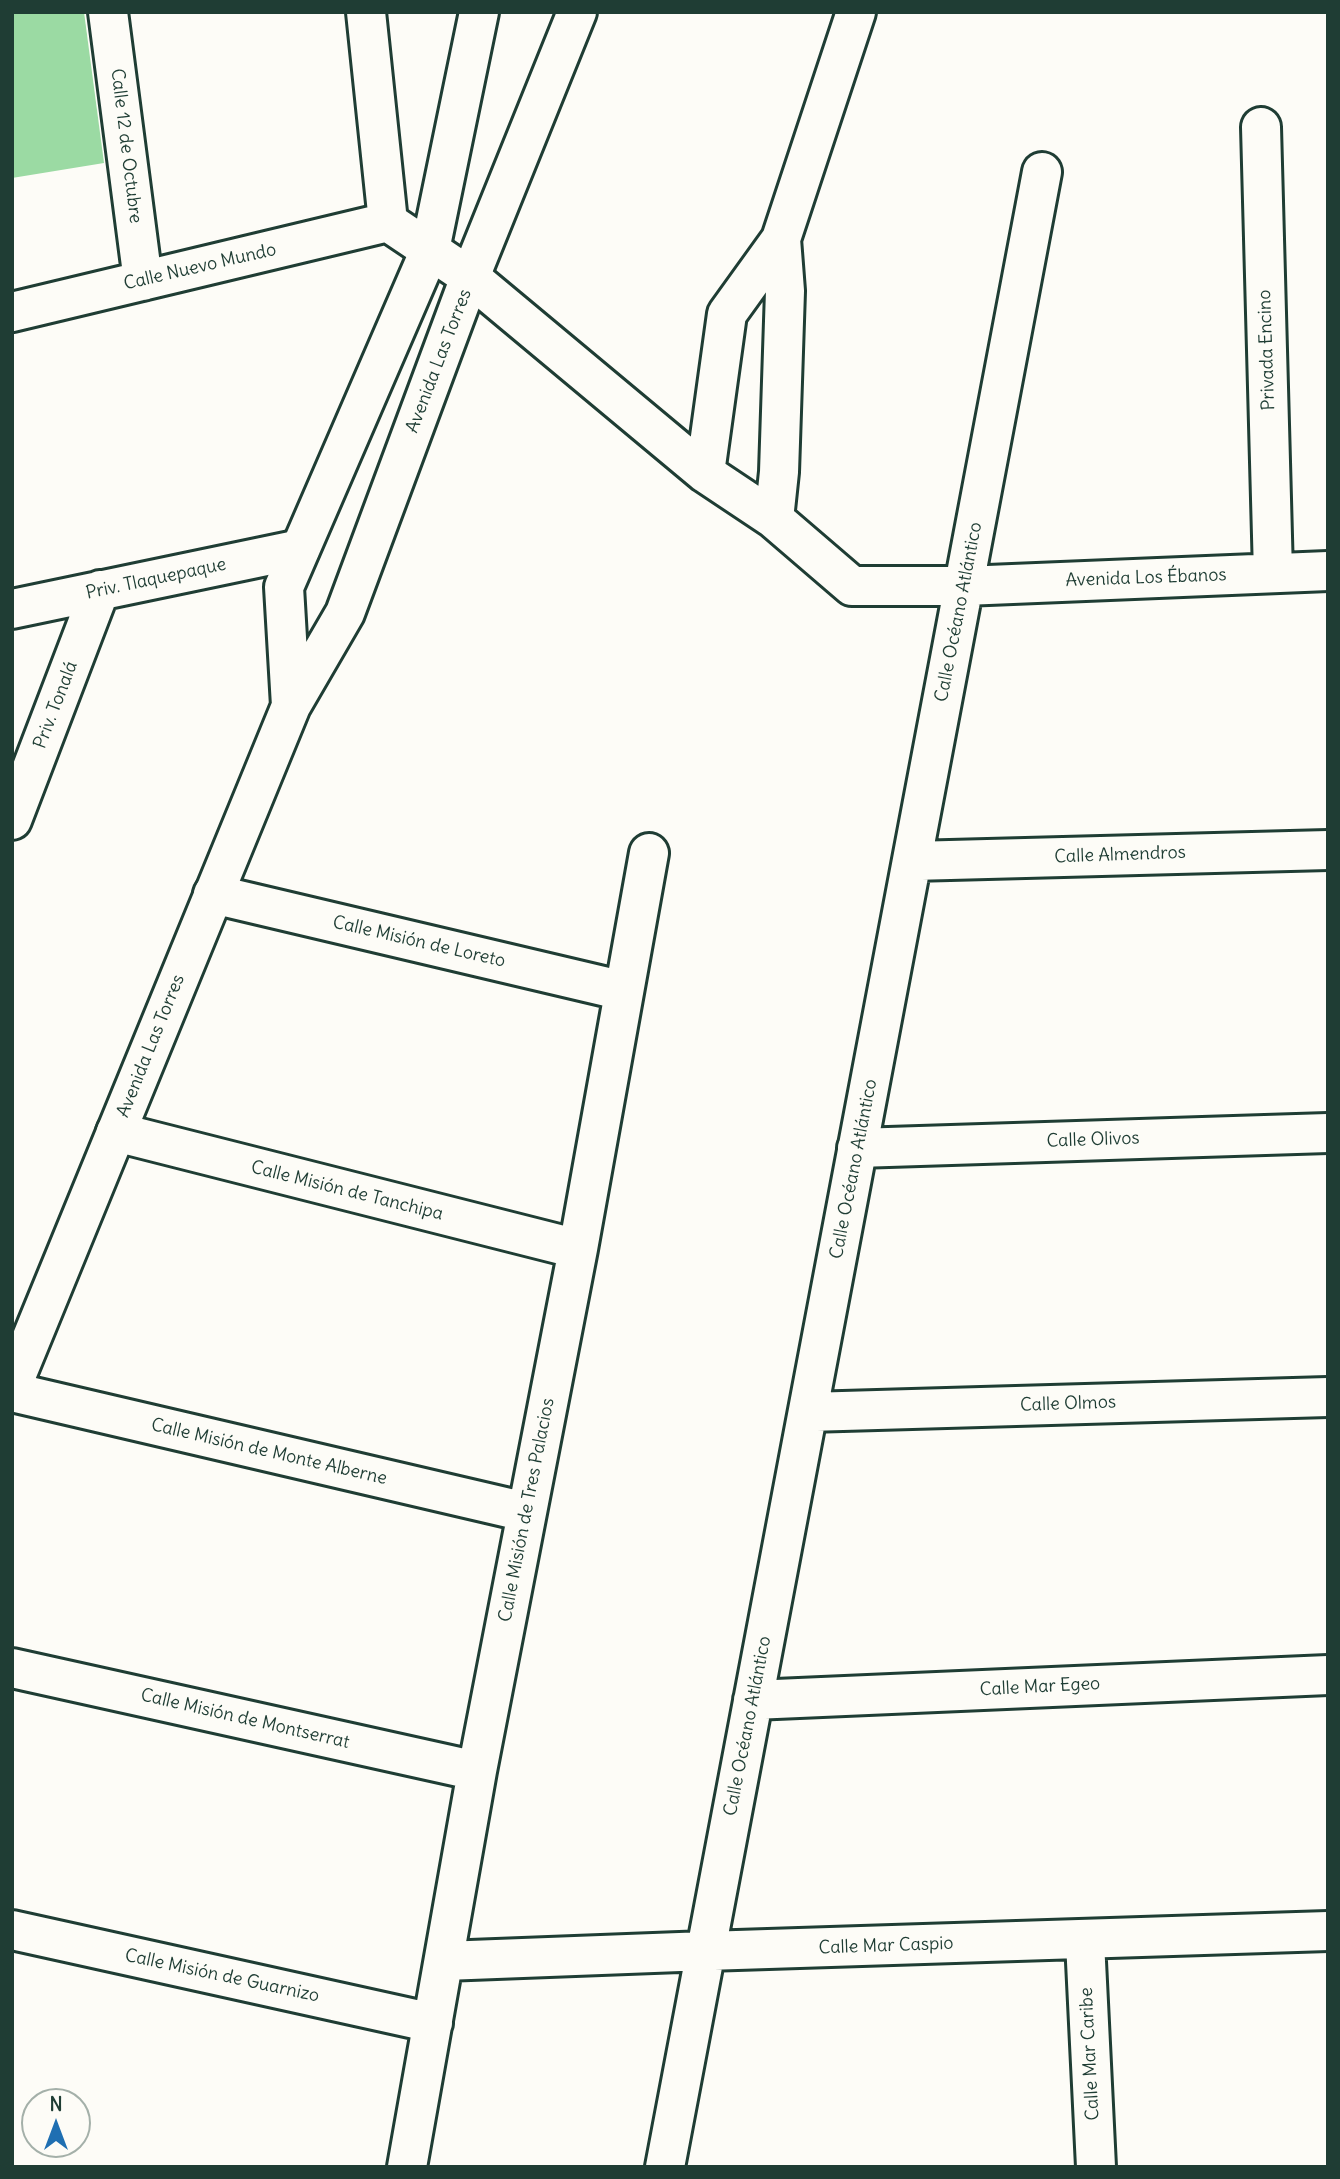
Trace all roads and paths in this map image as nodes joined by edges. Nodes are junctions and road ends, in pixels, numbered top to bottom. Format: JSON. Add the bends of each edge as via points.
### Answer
{"nodes":[{"id":1,"x":108,"y":12,"type":"edge"},
{"id":2,"x":366,"y":12,"type":"edge"},
{"id":3,"x":479,"y":12,"type":"edge"},
{"id":4,"x":577,"y":12,"type":"edge"},
{"id":5,"x":856,"y":12,"type":"edge"},
{"id":6,"x":1261,"y":127,"type":"dead end"},
{"id":7,"x":1042,"y":172,"type":"dead end"},
{"id":8,"x":388,"y":222,"type":"junction"},
{"id":9,"x":781,"y":239,"type":"junction"},
{"id":10,"x":430,"y":250,"type":"junction"},
{"id":11,"x":470,"y":277,"type":"junction"},
{"id":12,"x":143,"y":281,"type":"junction"},
{"id":13,"x":12,"y":312,"type":"edge"},
{"id":14,"x":705,"y":473,"type":"junction"},
{"id":15,"x":774,"y":519,"type":"junction"},
{"id":16,"x":300,"y":548,"type":"junction"},
{"id":17,"x":1328,"y":571,"type":"edge"},
{"id":18,"x":1273,"y":573,"type":"junction"},
{"id":19,"x":964,"y":586,"type":"junction"},
{"id":20,"x":100,"y":590,"type":"junction"},
{"id":21,"x":12,"y":609,"type":"edge"},
{"id":22,"x":291,"y":706,"type":"junction"},
{"id":23,"x":12,"y":820,"type":"edge"},
{"id":24,"x":1328,"y":850,"type":"edge"},
{"id":25,"x":649,"y":853,"type":"dead end"},
{"id":26,"x":912,"y":861,"type":"junction"},
{"id":27,"x":213,"y":894,"type":"junction"},
{"id":28,"x":624,"y":991,"type":"junction"},
{"id":29,"x":116,"y":1132,"type":"junction"},
{"id":30,"x":1328,"y":1133,"type":"edge"},
{"id":31,"x":858,"y":1148,"type":"junction"},
{"id":32,"x":578,"y":1249,"type":"junction"},
{"id":33,"x":12,"y":1386,"type":"edge"},
{"id":34,"x":12,"y":1392,"type":"edge"},
{"id":35,"x":1328,"y":1397,"type":"edge"},
{"id":36,"x":808,"y":1412,"type":"junction"},
{"id":37,"x":526,"y":1512,"type":"junction"},
{"id":38,"x":12,"y":1668,"type":"edge"},
{"id":39,"x":1328,"y":1675,"type":"edge"},
{"id":40,"x":753,"y":1700,"type":"junction"},
{"id":41,"x":477,"y":1771,"type":"junction"},
{"id":42,"x":12,"y":1930,"type":"edge"},
{"id":43,"x":1328,"y":1931,"type":"edge"},
{"id":44,"x":1085,"y":1941,"type":"junction"},
{"id":45,"x":706,"y":1951,"type":"junction"},
{"id":46,"x":444,"y":1961,"type":"junction"},
{"id":47,"x":433,"y":2023,"type":"junction"},
{"id":48,"x":407,"y":2167,"type":"edge"},
{"id":49,"x":665,"y":2167,"type":"edge"},
{"id":50,"x":1096,"y":2167,"type":"edge"}],
"edges":[{"from":1,"to":12,"type":"street","name":"Calle 12 de Octubre"},
{"from":2,"to":8,"type":"street"},
{"from":3,"to":10,"type":"street","name":"Avenida Las Torres"},
{"from":4,"to":11,"type":"street","name":"Avenida Las Torres"},
{"from":5,"to":9,"type":"street"},
{"from":6,"to":18,"type":"street","name":"Privada Encino"},
{"from":7,"to":19,"type":"street","name":"Calle Océano Atlántico"},
{"from":8,"to":10,"type":"street"},
{"from":8,"to":12,"type":"street","name":"Calle Nuevo Mundo"},
{"from":9,"to":14,"type":"street","via":[[727,314]]},
{"from":9,"to":15,"type":"street","via":[[785,291]]},
{"from":10,"to":11,"type":"street"},
{"from":10,"to":16,"type":"street","name":"Avenida Las Torres"},
{"from":11,"to":14,"type":"street"},
{"from":11,"to":22,"type":"street","name":"Avenida Las Torres","via":[[345,613]]},
{"from":12,"to":13,"type":"street","name":"Calle Nuevo Mundo"},
{"from":14,"to":15,"type":"street"},
{"from":15,"to":19,"type":"street","name":"Avenida Los Ébanos","via":[[852,586]]},
{"from":16,"to":20,"type":"street","name":"Priv. Tlaquepaque"},
{"from":16,"to":22,"type":"street","name":"Avenida Las Torres","via":[[284,587]]},
{"from":17,"to":18,"type":"street","name":"Avenida Los Ébanos"},
{"from":18,"to":19,"type":"street","name":"Avenida Los Ébanos"},
{"from":19,"to":26,"type":"street","name":"Calle Océano Atlántico"},
{"from":20,"to":21,"type":"street","name":"Priv. Tlaquepaque"},
{"from":20,"to":23,"type":"street","name":"Priv. Tonalá"},
{"from":22,"to":27,"type":"street","name":"Avenida Las Torres"},
{"from":24,"to":26,"type":"street","name":"Calle Almendros"},
{"from":25,"to":28,"type":"street","name":"Calle Misión de Tres Palacios"},
{"from":26,"to":31,"type":"street","name":"Calle Océano Atlántico"},
{"from":27,"to":28,"type":"street","name":"Calle Misión de Loreto"},
{"from":27,"to":29,"type":"street","name":"Avenida Las Torres"},
{"from":28,"to":32,"type":"street","name":"Calle Misión de Tres Palacios"},
{"from":29,"to":32,"type":"street","name":"Calle Misión de Tanchipa"},
{"from":29,"to":33,"type":"street","name":"Avenida Las Torres"},
{"from":30,"to":31,"type":"street","name":"Calle Olivos"},
{"from":31,"to":36,"type":"street","name":"Calle Océano Atlántico"},
{"from":32,"to":37,"type":"street","name":"Calle Misión de Tres Palacios"},
{"from":34,"to":37,"type":"street","name":"Calle Misión de Monte Alberne"},
{"from":35,"to":36,"type":"street","name":"Calle Olmos"},
{"from":36,"to":40,"type":"street","name":"Calle Océano Atlántico"},
{"from":37,"to":41,"type":"street","name":"Calle Misión de Tres Palacios"},
{"from":38,"to":41,"type":"street","name":"Calle Misión de Montserrat"},
{"from":39,"to":40,"type":"street","name":"Calle Mar Egeo"},
{"from":40,"to":45,"type":"street","name":"Calle Océano Atlántico"},
{"from":41,"to":46,"type":"street","name":"Calle Misión de Tres Palacios"},
{"from":42,"to":47,"type":"street","name":"Calle Misión de Guarnizo"},
{"from":43,"to":44,"type":"street","name":"Calle Mar Caspio"},
{"from":44,"to":45,"type":"street","name":"Calle Mar Caspio"},
{"from":44,"to":50,"type":"street","name":"Calle Mar Caribe"},
{"from":45,"to":46,"type":"street","name":"Calle Mar Caspio"},
{"from":45,"to":49,"type":"street","name":"Calle Océano Atlántico"},
{"from":46,"to":47,"type":"street","name":"Calle Misión de Tres Palacios"},
{"from":47,"to":48,"type":"street","name":"Calle Misión de Tres Palacios"}]}
